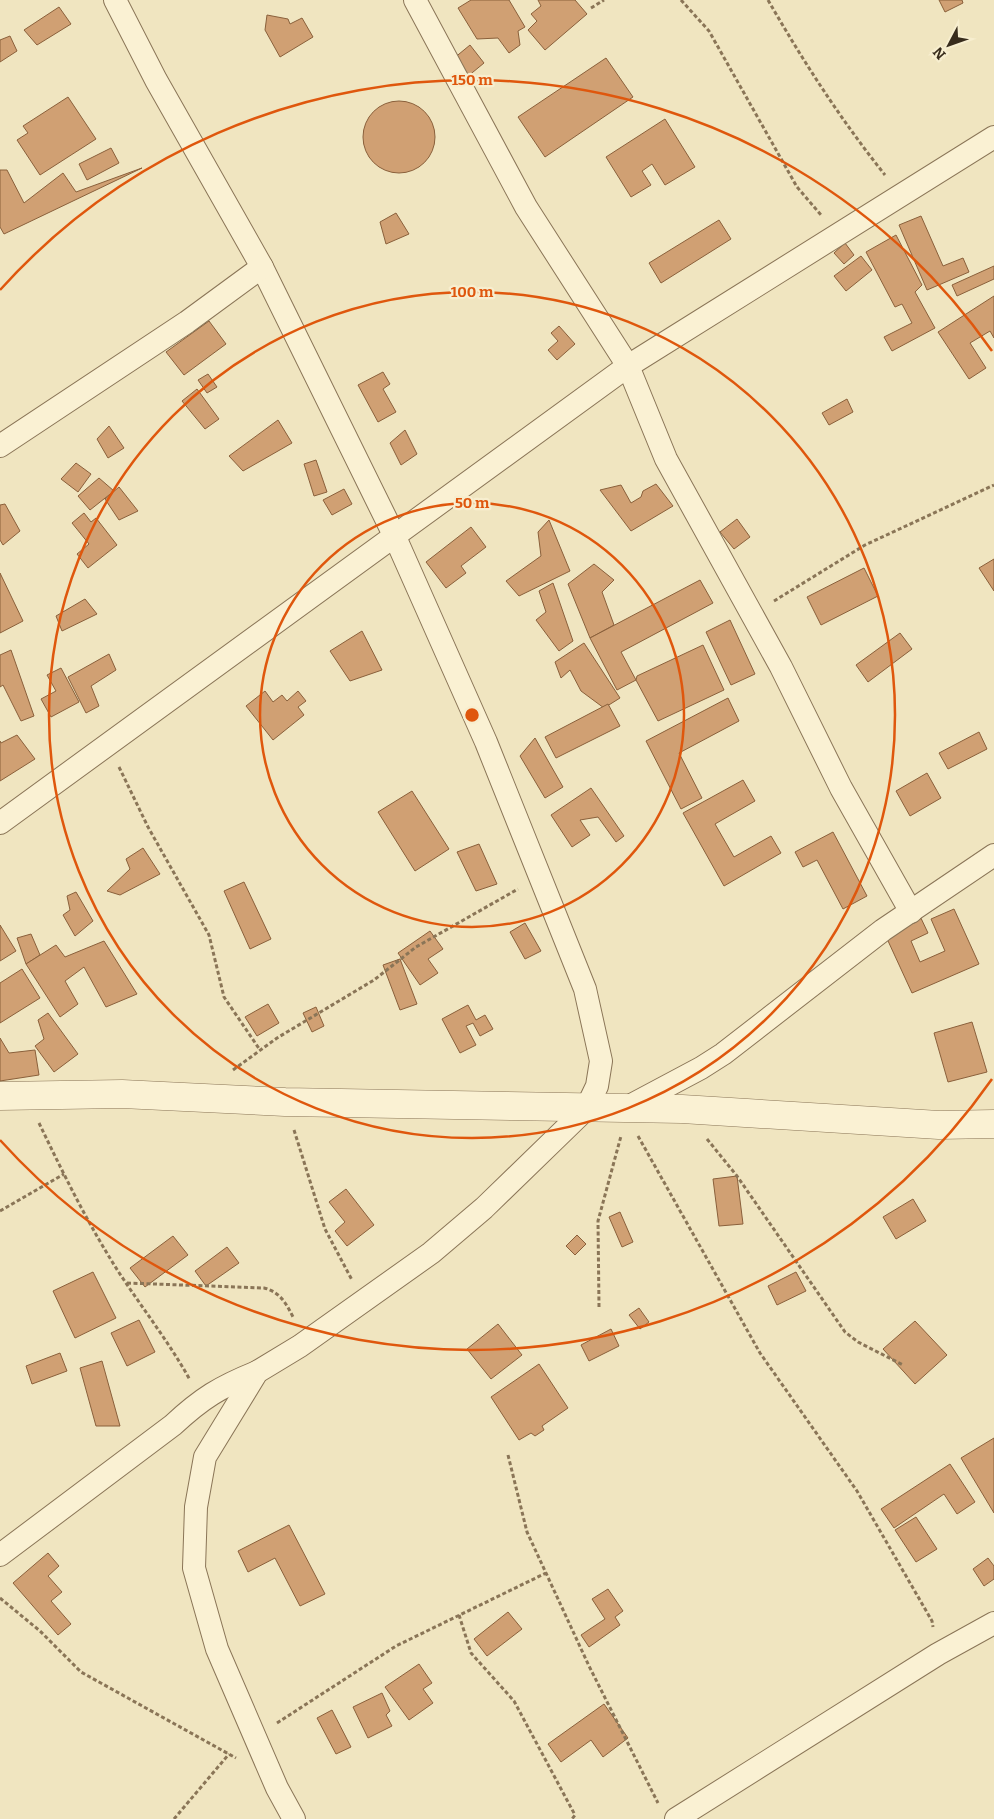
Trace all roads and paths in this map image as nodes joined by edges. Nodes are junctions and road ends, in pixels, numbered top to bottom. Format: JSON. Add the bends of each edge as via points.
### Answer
{"nodes":[{"id":1,"x":115,"y":0,"type":"edge"},
{"id":2,"x":415,"y":0,"type":"edge"},
{"id":3,"x":604,"y":0,"type":"edge"},
{"id":4,"x":681,"y":0,"type":"edge"},
{"id":5,"x":768,"y":0,"type":"edge"},
{"id":6,"x":591,"y":8,"type":"dead end"},
{"id":7,"x":994,"y":137,"type":"edge"},
{"id":8,"x":901,"y":195,"type":"junction"},
{"id":9,"x":837,"y":235,"type":"junction"},
{"id":10,"x":262,"y":268,"type":"junction"},
{"id":11,"x":628,"y":366,"type":"junction"},
{"id":12,"x":0,"y":446,"type":"edge"},
{"id":13,"x":994,"y":485,"type":"edge"},
{"id":14,"x":395,"y":537,"type":"junction"},
{"id":15,"x":752,"y":614,"type":"junction"},
{"id":16,"x":108,"y":745,"type":"junction"},
{"id":17,"x":0,"y":823,"type":"edge"},
{"id":18,"x":994,"y":854,"type":"edge"},
{"id":19,"x":540,"y":876,"type":"junction"},
{"id":20,"x":911,"y":912,"type":"junction"},
{"id":21,"x":260,"y":1050,"type":"junction"},
{"id":22,"x":231,"y":1071,"type":"dead end"},
{"id":23,"x":13,"y":1096,"type":"edge"},
{"id":24,"x":285,"y":1102,"type":"junction"},
{"id":25,"x":586,"y":1109,"type":"junction"},
{"id":26,"x":682,"y":1110,"type":"junction"},
{"id":27,"x":625,"y":1113,"type":"junction"},
{"id":28,"x":994,"y":1124,"type":"edge"},
{"id":29,"x":64,"y":1174,"type":"junction"},
{"id":30,"x":0,"y":1212,"type":"edge"},
{"id":31,"x":127,"y":1283,"type":"junction"},
{"id":32,"x":362,"y":1300,"type":"junction"},
{"id":33,"x":599,"y":1306,"type":"dead end"},
{"id":34,"x":300,"y":1346,"type":"junction"},
{"id":35,"x":903,"y":1365,"type":"dead end"},
{"id":36,"x":257,"y":1372,"type":"junction"},
{"id":37,"x":198,"y":1402,"type":"junction"},
{"id":38,"x":508,"y":1455,"type":"dead end"},
{"id":39,"x":0,"y":1555,"type":"edge"},
{"id":40,"x":546,"y":1573,"type":"junction"},
{"id":41,"x":0,"y":1598,"type":"edge"},
{"id":42,"x":459,"y":1615,"type":"junction"},
{"id":43,"x":994,"y":1623,"type":"edge"},
{"id":44,"x":938,"y":1654,"type":"junction"},
{"id":45,"x":255,"y":1737,"type":"junction"},
{"id":46,"x":229,"y":1754,"type":"junction"},
{"id":47,"x":237,"y":1759,"type":"dead end"},
{"id":48,"x":669,"y":1815,"type":"edge"},
{"id":49,"x":174,"y":1819,"type":"edge"},
{"id":50,"x":294,"y":1819,"type":"edge"},
{"id":51,"x":572,"y":1819,"type":"edge"}],
"edges":[{"from":1,"to":10,"type":"street","via":[[156,80]]},
{"from":2,"to":11,"type":"street","via":[[526,207]]},
{"from":3,"to":6,"type":"path"},
{"from":4,"to":9,"type":"path","via":[[709,31],[797,187]]},
{"from":5,"to":8,"type":"path","via":[[854,136]]},
{"from":7,"to":8,"type":"street"},
{"from":8,"to":9,"type":"street"},
{"from":9,"to":11,"type":"street"},
{"from":10,"to":12,"type":"street","via":[[187,322]]},
{"from":10,"to":14,"type":"street"},
{"from":11,"to":14,"type":"street"},
{"from":11,"to":15,"type":"street","via":[[666,459]]},
{"from":13,"to":15,"type":"path","via":[[865,545]]},
{"from":14,"to":16,"type":"street"},
{"from":14,"to":19,"type":"street","via":[[486,742]]},
{"from":15,"to":20,"type":"street","via":[[841,788]]},
{"from":16,"to":17,"type":"street"},
{"from":16,"to":21,"type":"path","via":[[148,827],[209,935],[224,997]]},
{"from":18,"to":20,"type":"street"},
{"from":19,"to":21,"type":"path","via":[[416,947],[374,980]]},
{"from":19,"to":25,"type":"street","via":[[585,989],[598,1040],[597,1086]]},
{"from":20,"to":27,"type":"street","via":[[883,930],[723,1054]]},
{"from":21,"to":22,"type":"path"},
{"from":23,"to":24,"type":"street","via":[[122,1094]]},
{"from":23,"to":29,"type":"path"},
{"from":24,"to":25,"type":"street"},
{"from":24,"to":32,"type":"path","via":[[325,1229]]},
{"from":25,"to":27,"type":"street"},
{"from":25,"to":32,"type":"street","via":[[484,1208],[431,1252]]},
{"from":26,"to":27,"type":"street"},
{"from":26,"to":28,"type":"street","via":[[939,1125]]},
{"from":26,"to":35,"type":"path","via":[[737,1176],[845,1332]]},
{"from":27,"to":33,"type":"path","via":[[598,1221]]},
{"from":27,"to":44,"type":"path","via":[[760,1353],[862,1500],[932,1621]]},
{"from":29,"to":30,"type":"path"},
{"from":29,"to":31,"type":"path"},
{"from":31,"to":34,"type":"path","via":[[271,1290],[288,1307],[297,1324]]},
{"from":31,"to":37,"type":"path","via":[[176,1354]]},
{"from":32,"to":34,"type":"street"},
{"from":34,"to":36,"type":"street"},
{"from":36,"to":37,"type":"street","via":[[223,1386]]},
{"from":36,"to":45,"type":"street","via":[[205,1457],[196,1507],[194,1568],[217,1649]]},
{"from":37,"to":39,"type":"street","via":[[173,1425]]},
{"from":38,"to":40,"type":"path","via":[[528,1532]]},
{"from":40,"to":42,"type":"path"},
{"from":40,"to":48,"type":"path","via":[[589,1666]]},
{"from":41,"to":46,"type":"path","via":[[40,1631],[81,1672]]},
{"from":42,"to":45,"type":"path","via":[[396,1646]]},
{"from":42,"to":51,"type":"path","via":[[471,1653],[514,1701],[575,1815]]},
{"from":43,"to":44,"type":"street"},
{"from":44,"to":48,"type":"street"},
{"from":45,"to":50,"type":"street"},
{"from":46,"to":47,"type":"path"},
{"from":46,"to":49,"type":"path"}]}
